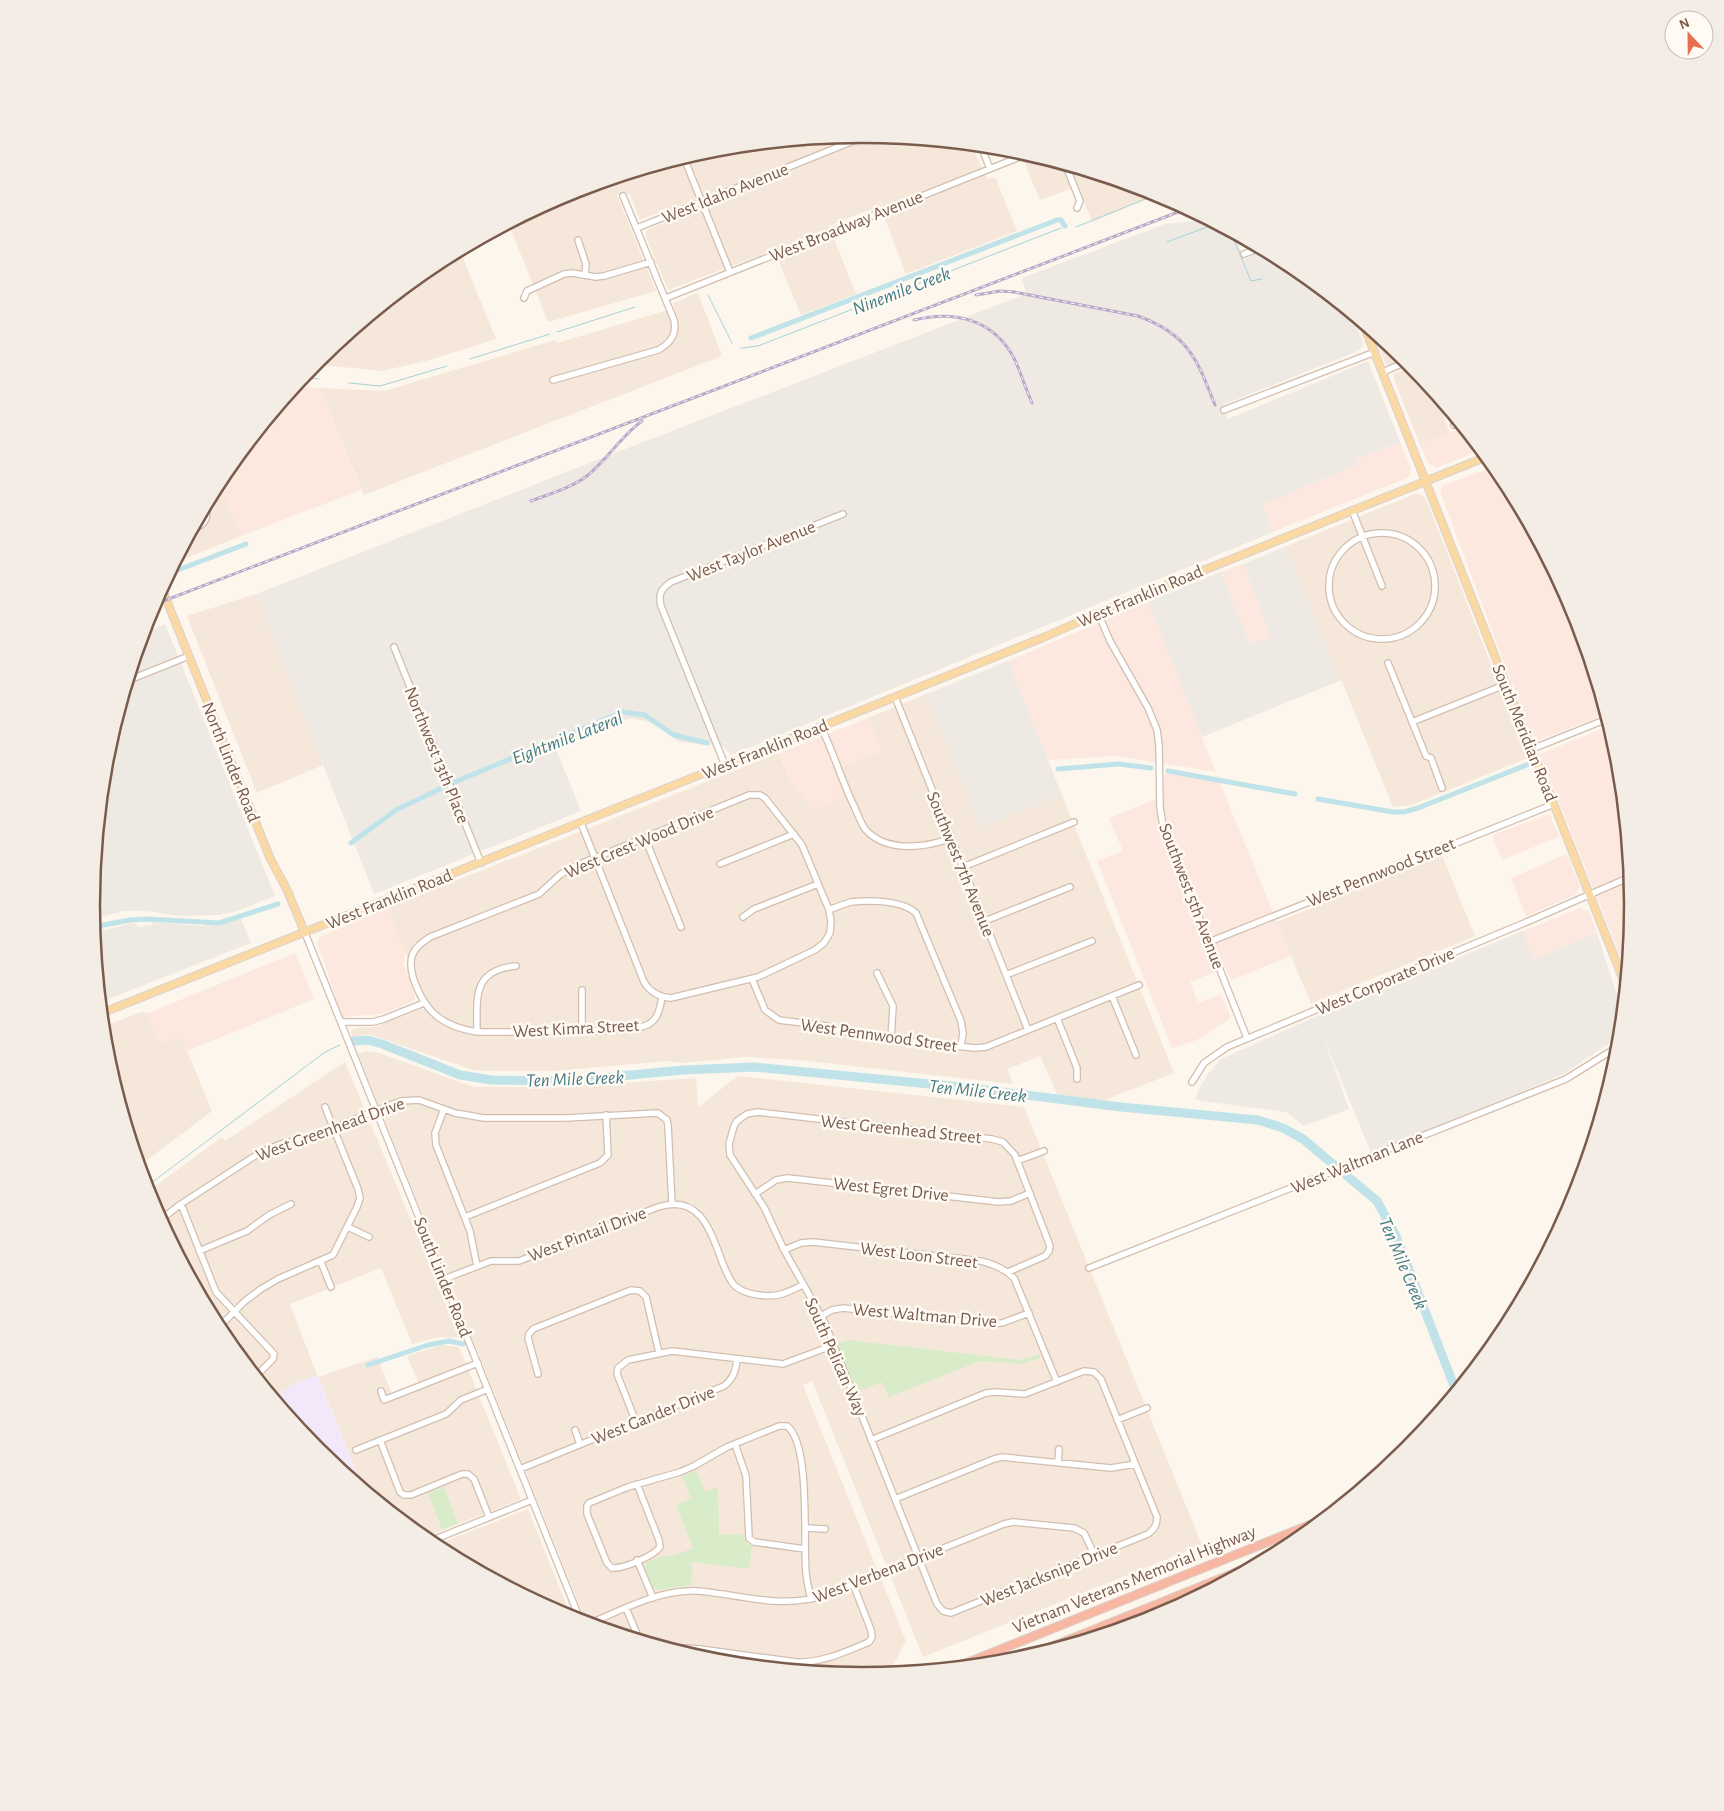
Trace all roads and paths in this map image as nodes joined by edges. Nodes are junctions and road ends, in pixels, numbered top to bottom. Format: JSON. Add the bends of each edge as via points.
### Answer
{"nodes":[{"id":1,"x":847,"y":144,"type":"edge"},
{"id":2,"x":983,"y":154,"type":"edge"},
{"id":3,"x":1015,"y":159,"type":"edge"},
{"id":4,"x":686,"y":164,"type":"edge"},
{"id":5,"x":990,"y":169,"type":"junction"},
{"id":6,"x":1068,"y":172,"type":"edge"},
{"id":7,"x":624,"y":196,"type":"dead end"},
{"id":8,"x":702,"y":202,"type":"junction"},
{"id":9,"x":1077,"y":208,"type":"dead end"},
{"id":10,"x":637,"y":228,"type":"junction"},
{"id":11,"x":578,"y":240,"type":"dead end"},
{"id":12,"x":1251,"y":251,"type":"edge"},
{"id":13,"x":1244,"y":254,"type":"dead end"},
{"id":14,"x":651,"y":262,"type":"junction"},
{"id":15,"x":730,"y":272,"type":"junction"},
{"id":16,"x":584,"y":275,"type":"junction"},
{"id":17,"x":524,"y":298,"type":"dead end"},
{"id":18,"x":666,"y":298,"type":"junction"},
{"id":19,"x":1369,"y":337,"type":"edge"},
{"id":20,"x":1375,"y":352,"type":"junction"},
{"id":21,"x":1399,"y":365,"type":"edge"},
{"id":22,"x":1383,"y":372,"type":"junction"},
{"id":23,"x":553,"y":380,"type":"dead end"},
{"id":24,"x":1224,"y":410,"type":"dead end"},
{"id":25,"x":1480,"y":460,"type":"edge"},
{"id":26,"x":1426,"y":481,"type":"junction"},
{"id":27,"x":1352,"y":510,"type":"junction"},
{"id":28,"x":844,"y":514,"type":"dead end"},
{"id":29,"x":1363,"y":536,"type":"junction"},
{"id":30,"x":1382,"y":586,"type":"dead end"},
{"id":31,"x":165,"y":598,"type":"edge"},
{"id":32,"x":1098,"y":613,"type":"junction"},
{"id":33,"x":394,"y":647,"type":"dead end"},
{"id":34,"x":189,"y":656,"type":"junction"},
{"id":35,"x":1388,"y":663,"type":"dead end"},
{"id":36,"x":135,"y":678,"type":"edge"},
{"id":37,"x":1507,"y":684,"type":"junction"},
{"id":38,"x":894,"y":697,"type":"junction"},
{"id":39,"x":1601,"y":721,"type":"edge"},
{"id":40,"x":1412,"y":722,"type":"junction"},
{"id":41,"x":821,"y":727,"type":"junction"},
{"id":42,"x":1532,"y":749,"type":"junction"},
{"id":43,"x":725,"y":765,"type":"junction"},
{"id":44,"x":1442,"y":788,"type":"dead end"},
{"id":45,"x":1554,"y":804,"type":"junction"},
{"id":46,"x":581,"y":822,"type":"junction"},
{"id":47,"x":1074,"y":822,"type":"dead end"},
{"id":48,"x":794,"y":834,"type":"junction"},
{"id":49,"x":645,"y":838,"type":"junction"},
{"id":50,"x":951,"y":838,"type":"junction"},
{"id":51,"x":595,"y":858,"type":"junction"},
{"id":52,"x":481,"y":863,"type":"junction"},
{"id":53,"x":720,"y":864,"type":"dead end"},
{"id":54,"x":963,"y":867,"type":"junction"},
{"id":55,"x":1623,"y":880,"type":"edge"},
{"id":56,"x":818,"y":884,"type":"junction"},
{"id":57,"x":1070,"y":887,"type":"dead end"},
{"id":58,"x":1590,"y":895,"type":"junction"},
{"id":59,"x":829,"y":910,"type":"junction"},
{"id":60,"x":743,"y":917,"type":"dead end"},
{"id":61,"x":985,"y":921,"type":"junction"},
{"id":62,"x":680,"y":927,"type":"dead end"},
{"id":63,"x":305,"y":933,"type":"junction"},
{"id":64,"x":1092,"y":941,"type":"dead end"},
{"id":65,"x":1209,"y":942,"type":"junction"},
{"id":66,"x":516,"y":966,"type":"dead end"},
{"id":67,"x":1620,"y":972,"type":"edge"},
{"id":68,"x":877,"y":973,"type":"dead end"},
{"id":69,"x":1006,"y":975,"type":"junction"},
{"id":70,"x":752,"y":979,"type":"junction"},
{"id":71,"x":1139,"y":985,"type":"dead end"},
{"id":72,"x":582,"y":990,"type":"dead end"},
{"id":73,"x":1112,"y":996,"type":"junction"},
{"id":74,"x":662,"y":997,"type":"junction"},
{"id":75,"x":424,"y":1003,"type":"junction"},
{"id":76,"x":108,"y":1011,"type":"edge"},
{"id":77,"x":1057,"y":1018,"type":"junction"},
{"id":78,"x":341,"y":1022,"type":"junction"},
{"id":79,"x":1028,"y":1030,"type":"junction"},
{"id":80,"x":477,"y":1032,"type":"junction"},
{"id":81,"x":582,"y":1032,"type":"junction"},
{"id":82,"x":1247,"y":1038,"type":"junction"},
{"id":83,"x":891,"y":1039,"type":"junction"},
{"id":84,"x":961,"y":1046,"type":"junction"},
{"id":85,"x":1609,"y":1052,"type":"edge"},
{"id":86,"x":1136,"y":1055,"type":"dead end"},
{"id":87,"x":1077,"y":1079,"type":"dead end"},
{"id":88,"x":1192,"y":1082,"type":"dead end"},
{"id":89,"x":325,"y":1107,"type":"dead end"},
{"id":90,"x":444,"y":1109,"type":"junction"},
{"id":91,"x":376,"y":1111,"type":"junction"},
{"id":92,"x":747,"y":1114,"type":"joint"},
{"id":93,"x":606,"y":1115,"type":"junction"},
{"id":94,"x":334,"y":1128,"type":"junction"},
{"id":95,"x":1044,"y":1151,"type":"dead end"},
{"id":96,"x":1017,"y":1162,"type":"junction"},
{"id":97,"x":1030,"y":1193,"type":"junction"},
{"id":98,"x":755,"y":1194,"type":"junction"},
{"id":99,"x":180,"y":1204,"type":"junction"},
{"id":100,"x":291,"y":1204,"type":"dead end"},
{"id":101,"x":672,"y":1204,"type":"junction"},
{"id":102,"x":166,"y":1215,"type":"edge"},
{"id":103,"x":465,"y":1217,"type":"junction"},
{"id":104,"x":348,"y":1227,"type":"junction"},
{"id":105,"x":369,"y":1237,"type":"dead end"},
{"id":106,"x":784,"y":1250,"type":"junction"},
{"id":107,"x":200,"y":1251,"type":"junction"},
{"id":108,"x":321,"y":1262,"type":"junction"},
{"id":109,"x":477,"y":1266,"type":"junction"},
{"id":110,"x":1089,"y":1268,"type":"dead end"},
{"id":111,"x":1008,"y":1272,"type":"junction"},
{"id":112,"x":444,"y":1279,"type":"junction"},
{"id":113,"x":804,"y":1285,"type":"junction"},
{"id":114,"x":331,"y":1287,"type":"dead end"},
{"id":115,"x":234,"y":1311,"type":"junction"},
{"id":116,"x":1029,"y":1313,"type":"junction"},
{"id":117,"x":821,"y":1316,"type":"junction"},
{"id":118,"x":224,"y":1322,"type":"edge"},
{"id":119,"x":834,"y":1345,"type":"junction"},
{"id":120,"x":659,"y":1353,"type":"junction"},
{"id":121,"x":737,"y":1359,"type":"junction"},
{"id":122,"x":478,"y":1363,"type":"junction"},
{"id":123,"x":260,"y":1372,"type":"edge"},
{"id":124,"x":538,"y":1374,"type":"dead end"},
{"id":125,"x":1057,"y":1382,"type":"junction"},
{"id":126,"x":488,"y":1389,"type":"junction"},
{"id":127,"x":381,"y":1392,"type":"dead end"},
{"id":128,"x":1147,"y":1408,"type":"dead end"},
{"id":129,"x":1118,"y":1420,"type":"junction"},
{"id":130,"x":636,"y":1422,"type":"junction"},
{"id":131,"x":574,"y":1430,"type":"dead end"},
{"id":132,"x":380,"y":1440,"type":"junction"},
{"id":133,"x":871,"y":1440,"type":"junction"},
{"id":134,"x":580,"y":1444,"type":"junction"},
{"id":135,"x":735,"y":1444,"type":"junction"},
{"id":136,"x":1059,"y":1449,"type":"dead end"},
{"id":137,"x":356,"y":1450,"type":"dead end"},
{"id":138,"x":1058,"y":1462,"type":"junction"},
{"id":139,"x":1135,"y":1464,"type":"junction"},
{"id":140,"x":520,"y":1469,"type":"junction"},
{"id":141,"x":638,"y":1484,"type":"junction"},
{"id":142,"x":895,"y":1499,"type":"junction"},
{"id":143,"x":532,"y":1500,"type":"junction"},
{"id":144,"x":489,"y":1518,"type":"junction"},
{"id":145,"x":805,"y":1528,"type":"junction"},
{"id":146,"x":825,"y":1529,"type":"dead end"},
{"id":147,"x":1298,"y":1529,"type":"edge"},
{"id":148,"x":438,"y":1538,"type":"edge"},
{"id":149,"x":805,"y":1549,"type":"junction"},
{"id":150,"x":1095,"y":1556,"type":"junction"},
{"id":151,"x":918,"y":1558,"type":"junction"},
{"id":152,"x":638,"y":1560,"type":"junction"},
{"id":153,"x":1210,"y":1583,"type":"edge"},
{"id":154,"x":853,"y":1584,"type":"junction"},
{"id":155,"x":653,"y":1598,"type":"junction"},
{"id":156,"x":811,"y":1599,"type":"junction"},
{"id":157,"x":626,"y":1608,"type":"junction"},
{"id":158,"x":943,"y":1611,"type":"joint"},
{"id":159,"x":577,"y":1612,"type":"edge"},
{"id":160,"x":598,"y":1620,"type":"edge"},
{"id":161,"x":637,"y":1633,"type":"edge"},
{"id":162,"x":1080,"y":1635,"type":"edge"},
{"id":163,"x":694,"y":1649,"type":"edge"},
{"id":164,"x":979,"y":1658,"type":"edge"},
{"id":165,"x":772,"y":1659,"type":"joint"}],
"edges":[{"from":1,"to":8,"type":"street","name":"West Idaho Avenue"},
{"from":2,"to":5,"type":"street"},
{"from":3,"to":5,"type":"street","name":"West Broadway Avenue"},
{"from":4,"to":8,"type":"street"},
{"from":5,"to":15,"type":"street","name":"West Broadway Avenue"},
{"from":6,"to":9,"type":"street","via":[[1080,201]]},
{"from":7,"to":10,"type":"street"},
{"from":8,"to":10,"type":"street","name":"West Idaho Avenue"},
{"from":8,"to":15,"type":"street"},
{"from":10,"to":14,"type":"street"},
{"from":11,"to":16,"type":"street","via":[[586,264]]},
{"from":12,"to":13,"type":"street"},
{"from":14,"to":16,"type":"street","via":[[604,276]]},
{"from":14,"to":18,"type":"street"},
{"from":15,"to":18,"type":"street","name":"West Broadway Avenue"},
{"from":16,"to":17,"type":"street","via":[[564,274],[527,291]]},
{"from":18,"to":23,"type":"street","via":[[675,327],[674,335],[665,346]]},
{"from":19,"to":20,"type":"main road","name":"South Meridian Road"},
{"from":20,"to":22,"type":"main road","name":"South Meridian Road"},
{"from":20,"to":24,"type":"street"},
{"from":21,"to":22,"type":"street"},
{"from":22,"to":26,"type":"main road","name":"South Meridian Road"},
{"from":25,"to":26,"type":"main road","name":"West Franklin Road"},
{"from":26,"to":27,"type":"main road","name":"West Franklin Road"},
{"from":26,"to":37,"type":"main road","name":"South Meridian Road"},
{"from":27,"to":29,"type":"street"},
{"from":27,"to":32,"type":"main road","name":"West Franklin Road"},
{"from":28,"to":43,"type":"street","name":"West Taylor Avenue","via":[[672,582],[660,592],[661,606]]},
{"from":29,"to":29,"type":"street","via":[[1348,546],[1334,565],[1330,576],[1331,600],[1342,622],[1357,632],[1374,639],[1398,637],[1418,626],[1432,606],[1436,583],[1434,572],[1423,551],[1404,537],[1381,533]]},
{"from":29,"to":30,"type":"street"},
{"from":31,"to":34,"type":"main road","name":"North Linder Road"},
{"from":32,"to":38,"type":"main road","name":"West Franklin Road"},
{"from":32,"to":65,"type":"street","name":"Southwest 5th Avenue","via":[[1154,722],[1160,745],[1163,826]]},
{"from":33,"to":52,"type":"street","name":"Northwest 13th Place"},
{"from":34,"to":36,"type":"street"},
{"from":34,"to":63,"type":"main road","name":"North Linder Road","via":[[270,858]]},
{"from":35,"to":40,"type":"street"},
{"from":37,"to":40,"type":"street"},
{"from":37,"to":42,"type":"main road","name":"South Meridian Road"},
{"from":38,"to":41,"type":"main road","name":"West Franklin Road"},
{"from":38,"to":50,"type":"street","name":"Southwest 7th Avenue"},
{"from":39,"to":42,"type":"street"},
{"from":40,"to":44,"type":"street"},
{"from":41,"to":43,"type":"main road","name":"West Franklin Road"},
{"from":41,"to":50,"type":"street","via":[[849,796],[865,828],[873,835],[890,844],[914,846]]},
{"from":42,"to":45,"type":"main road","name":"South Meridian Road"},
{"from":43,"to":46,"type":"main road","name":"West Franklin Road"},
{"from":45,"to":58,"type":"main road","name":"South Meridian Road"},
{"from":45,"to":65,"type":"street","name":"West Pennwood Street"},
{"from":46,"to":51,"type":"street"},
{"from":46,"to":52,"type":"main road","name":"West Franklin Road"},
{"from":47,"to":54,"type":"street"},
{"from":48,"to":49,"type":"street","name":"West Crest Wood Drive","via":[[760,795],[749,796]]},
{"from":48,"to":53,"type":"street"},
{"from":48,"to":56,"type":"street","name":"West Crest Wood Drive","via":[[806,852]]},
{"from":49,"to":51,"type":"street","name":"West Crest Wood Drive"},
{"from":49,"to":62,"type":"street"},
{"from":50,"to":54,"type":"street","name":"Southwest 7th Avenue"},
{"from":51,"to":74,"type":"street","via":[[644,982]]},
{"from":51,"to":75,"type":"street","name":"West Crest Wood Drive","via":[[561,874],[539,894],[430,937],[420,944],[412,955],[411,968]]},
{"from":52,"to":63,"type":"main road","name":"West Franklin Road"},
{"from":54,"to":61,"type":"street","name":"Southwest 7th Avenue"},
{"from":55,"to":58,"type":"street","name":"West Corporate Drive"},
{"from":56,"to":59,"type":"street","name":"West Crest Wood Drive"},
{"from":56,"to":60,"type":"street","via":[[754,909]]},
{"from":57,"to":61,"type":"street"},
{"from":58,"to":67,"type":"main road","name":"South Meridian Road"},
{"from":58,"to":82,"type":"street","name":"West Corporate Drive"},
{"from":59,"to":70,"type":"street","via":[[831,927],[820,947]]},
{"from":59,"to":84,"type":"street","via":[[852,902],[895,903],[916,913],[961,1021]]},
{"from":61,"to":69,"type":"street","name":"Southwest 7th Avenue"},
{"from":63,"to":76,"type":"main road","name":"West Franklin Road"},
{"from":63,"to":78,"type":"street","name":"South Linder Road"},
{"from":64,"to":69,"type":"street"},
{"from":65,"to":82,"type":"street","name":"Southwest 5th Avenue"},
{"from":66,"to":80,"type":"street","via":[[505,967],[481,983],[477,994]]},
{"from":68,"to":83,"type":"street","via":[[893,1006]]},
{"from":69,"to":79,"type":"street","name":"Southwest 7th Avenue"},
{"from":70,"to":74,"type":"street","via":[[671,998]]},
{"from":70,"to":83,"type":"street","name":"West Pennwood Street","via":[[765,1010],[779,1020]]},
{"from":71,"to":73,"type":"street","name":"West Pennwood Street"},
{"from":72,"to":81,"type":"street"},
{"from":73,"to":77,"type":"street","name":"West Pennwood Street"},
{"from":73,"to":86,"type":"street"},
{"from":74,"to":81,"type":"street","name":"West Kimra Street","via":[[656,1016],[647,1025]]},
{"from":75,"to":78,"type":"street","via":[[373,1022]]},
{"from":75,"to":80,"type":"street","name":"West Kimra Street","via":[[439,1019]]},
{"from":77,"to":79,"type":"street","name":"West Pennwood Street"},
{"from":77,"to":87,"type":"street","via":[[1077,1068]]},
{"from":78,"to":91,"type":"street","name":"South Linder Road"},
{"from":79,"to":84,"type":"street","name":"West Pennwood Street","via":[[986,1047]]},
{"from":80,"to":81,"type":"street","name":"West Kimra Street"},
{"from":82,"to":88,"type":"street","name":"West Corporate Drive","via":[[1212,1056]]},
{"from":83,"to":84,"type":"street","name":"West Pennwood Street"},
{"from":85,"to":110,"type":"street","name":"West Waltman Lane","via":[[1566,1079]]},
{"from":89,"to":94,"type":"street"},
{"from":90,"to":91,"type":"street","name":"West Greenhead Drive","via":[[413,1099]]},
{"from":90,"to":93,"type":"street","name":"West Greenhead Drive","via":[[484,1118]]},
{"from":90,"to":103,"type":"street","via":[[435,1139]]},
{"from":91,"to":94,"type":"street","name":"West Greenhead Drive"},
{"from":91,"to":112,"type":"street","name":"South Linder Road"},
{"from":92,"to":96,"type":"street","name":"West Greenhead Street","via":[[758,1112],[992,1139],[1008,1146]]},
{"from":92,"to":98,"type":"street","name":"South Pelican Way","via":[[734,1126],[729,1150]]},
{"from":93,"to":101,"type":"street","name":"West Greenhead Drive","via":[[653,1112],[663,1116],[668,1126]]},
{"from":93,"to":103,"type":"street","via":[[608,1149],[605,1160]]},
{"from":94,"to":99,"type":"street","name":"West Greenhead Drive","via":[[261,1152]]},
{"from":94,"to":104,"type":"street","via":[[360,1198]]},
{"from":95,"to":96,"type":"street"},
{"from":96,"to":97,"type":"street","name":"West Greenhead Street"},
{"from":97,"to":98,"type":"street","name":"West Egret Drive","via":[[999,1202],[788,1178],[776,1180]]},
{"from":97,"to":111,"type":"street","name":"West Greenhead Street","via":[[1049,1240],[1049,1251],[1045,1256]]},
{"from":98,"to":106,"type":"street","name":"South Pelican Way"},
{"from":99,"to":102,"type":"street","name":"West Greenhead Drive"},
{"from":99,"to":107,"type":"street"},
{"from":100,"to":107,"type":"street","via":[[247,1231]]},
{"from":101,"to":109,"type":"street","name":"West Pintail Drive","via":[[519,1261],[491,1261]]},
{"from":101,"to":113,"type":"street","via":[[692,1209],[705,1220],[728,1275],[739,1288],[750,1293],[776,1295]]},
{"from":103,"to":109,"type":"street"},
{"from":104,"to":105,"type":"street"},
{"from":104,"to":108,"type":"street","via":[[333,1255]]},
{"from":106,"to":111,"type":"street","name":"West Loon Street","via":[[813,1242],[980,1261]]},
{"from":106,"to":113,"type":"street","name":"South Pelican Way"},
{"from":107,"to":115,"type":"street","via":[[216,1292]]},
{"from":108,"to":114,"type":"street"},
{"from":108,"to":115,"type":"street","via":[[271,1283]]},
{"from":109,"to":112,"type":"street","name":"West Pintail Drive"},
{"from":111,"to":116,"type":"street","via":[[1014,1278]]},
{"from":112,"to":122,"type":"street","name":"South Linder Road"},
{"from":113,"to":117,"type":"street","name":"South Pelican Way"},
{"from":115,"to":118,"type":"street"},
{"from":115,"to":123,"type":"street","via":[[274,1354]]},
{"from":116,"to":117,"type":"street","name":"West Waltman Drive","via":[[997,1324],[852,1308],[837,1308]]},
{"from":116,"to":125,"type":"street"},
{"from":117,"to":119,"type":"street","name":"South Pelican Way"},
{"from":119,"to":121,"type":"street","via":[[783,1364]]},
{"from":119,"to":133,"type":"street","name":"South Pelican Way"},
{"from":120,"to":121,"type":"street","via":[[672,1351]]},
{"from":120,"to":124,"type":"street","via":[[646,1297],[640,1291],[631,1290],[533,1329],[528,1334]]},
{"from":120,"to":130,"type":"street","via":[[628,1360],[618,1368],[618,1380]]},
{"from":121,"to":130,"type":"street","name":"West Gander Drive","via":[[735,1373],[724,1386]]},
{"from":122,"to":126,"type":"street","name":"South Linder Road"},
{"from":122,"to":127,"type":"street","via":[[384,1400]]},
{"from":125,"to":129,"type":"street","via":[[1084,1371],[1094,1372],[1101,1379]]},
{"from":125,"to":133,"type":"street","via":[[1025,1394],[986,1393]]},
{"from":126,"to":132,"type":"street","via":[[461,1400],[446,1414]]},
{"from":126,"to":140,"type":"street","name":"South Linder Road"},
{"from":128,"to":129,"type":"street"},
{"from":129,"to":139,"type":"street"},
{"from":130,"to":134,"type":"street","name":"West Gander Drive"},
{"from":131,"to":134,"type":"street","name":"West Gander Drive"},
{"from":132,"to":137,"type":"street"},
{"from":132,"to":144,"type":"street","via":[[404,1495],[468,1474],[474,1479]]},
{"from":133,"to":142,"type":"street","name":"South Pelican Way"},
{"from":134,"to":140,"type":"street","name":"West Gander Drive"},
{"from":135,"to":141,"type":"street","via":[[680,1472]]},
{"from":135,"to":145,"type":"street","via":[[779,1426],[787,1426],[792,1431],[802,1461]]},
{"from":135,"to":149,"type":"street","via":[[746,1476],[749,1538],[754,1542]]},
{"from":136,"to":138,"type":"street"},
{"from":138,"to":139,"type":"street","via":[[1111,1468]]},
{"from":138,"to":142,"type":"street","via":[[1002,1457]]},
{"from":139,"to":150,"type":"street","name":"West Jacksnipe Drive","via":[[1157,1523],[1148,1534]]},
{"from":140,"to":143,"type":"street","name":"South Linder Road"},
{"from":141,"to":152,"type":"street","via":[[660,1548]]},
{"from":141,"to":152,"type":"street","via":[[592,1501],[587,1506],[587,1514],[607,1563],[612,1568]]},
{"from":142,"to":151,"type":"street","name":"South Pelican Way"},
{"from":143,"to":144,"type":"street"},
{"from":143,"to":159,"type":"street","name":"South Linder Road"},
{"from":144,"to":148,"type":"street"},
{"from":145,"to":146,"type":"street"},
{"from":145,"to":149,"type":"street"},
{"from":147,"to":164,"type":"highway","name":"Vietnam Veterans Memorial Highway"},
{"from":149,"to":156,"type":"street"},
{"from":150,"to":151,"type":"street","name":"West Verbena Drive","via":[[1084,1533],[1074,1528],[1013,1522]]},
{"from":150,"to":158,"type":"street","name":"West Jacksnipe Drive","via":[[951,1613]]},
{"from":151,"to":154,"type":"street","name":"West Verbena Drive"},
{"from":151,"to":158,"type":"street","name":"South Pelican Way"},
{"from":152,"to":155,"type":"street"},
{"from":153,"to":162,"type":"highway","name":"Vietnam Veterans Memorial Highway"},
{"from":154,"to":156,"type":"street","name":"West Verbena Drive"},
{"from":154,"to":165,"type":"street","via":[[872,1630],[869,1642],[818,1661]]},
{"from":155,"to":156,"type":"street","name":"West Verbena Drive","via":[[690,1591],[781,1602]]},
{"from":155,"to":157,"type":"street","name":"West Verbena Drive"},
{"from":157,"to":160,"type":"street","name":"West Verbena Drive"},
{"from":157,"to":161,"type":"street"},
{"from":163,"to":165,"type":"street"}]}
